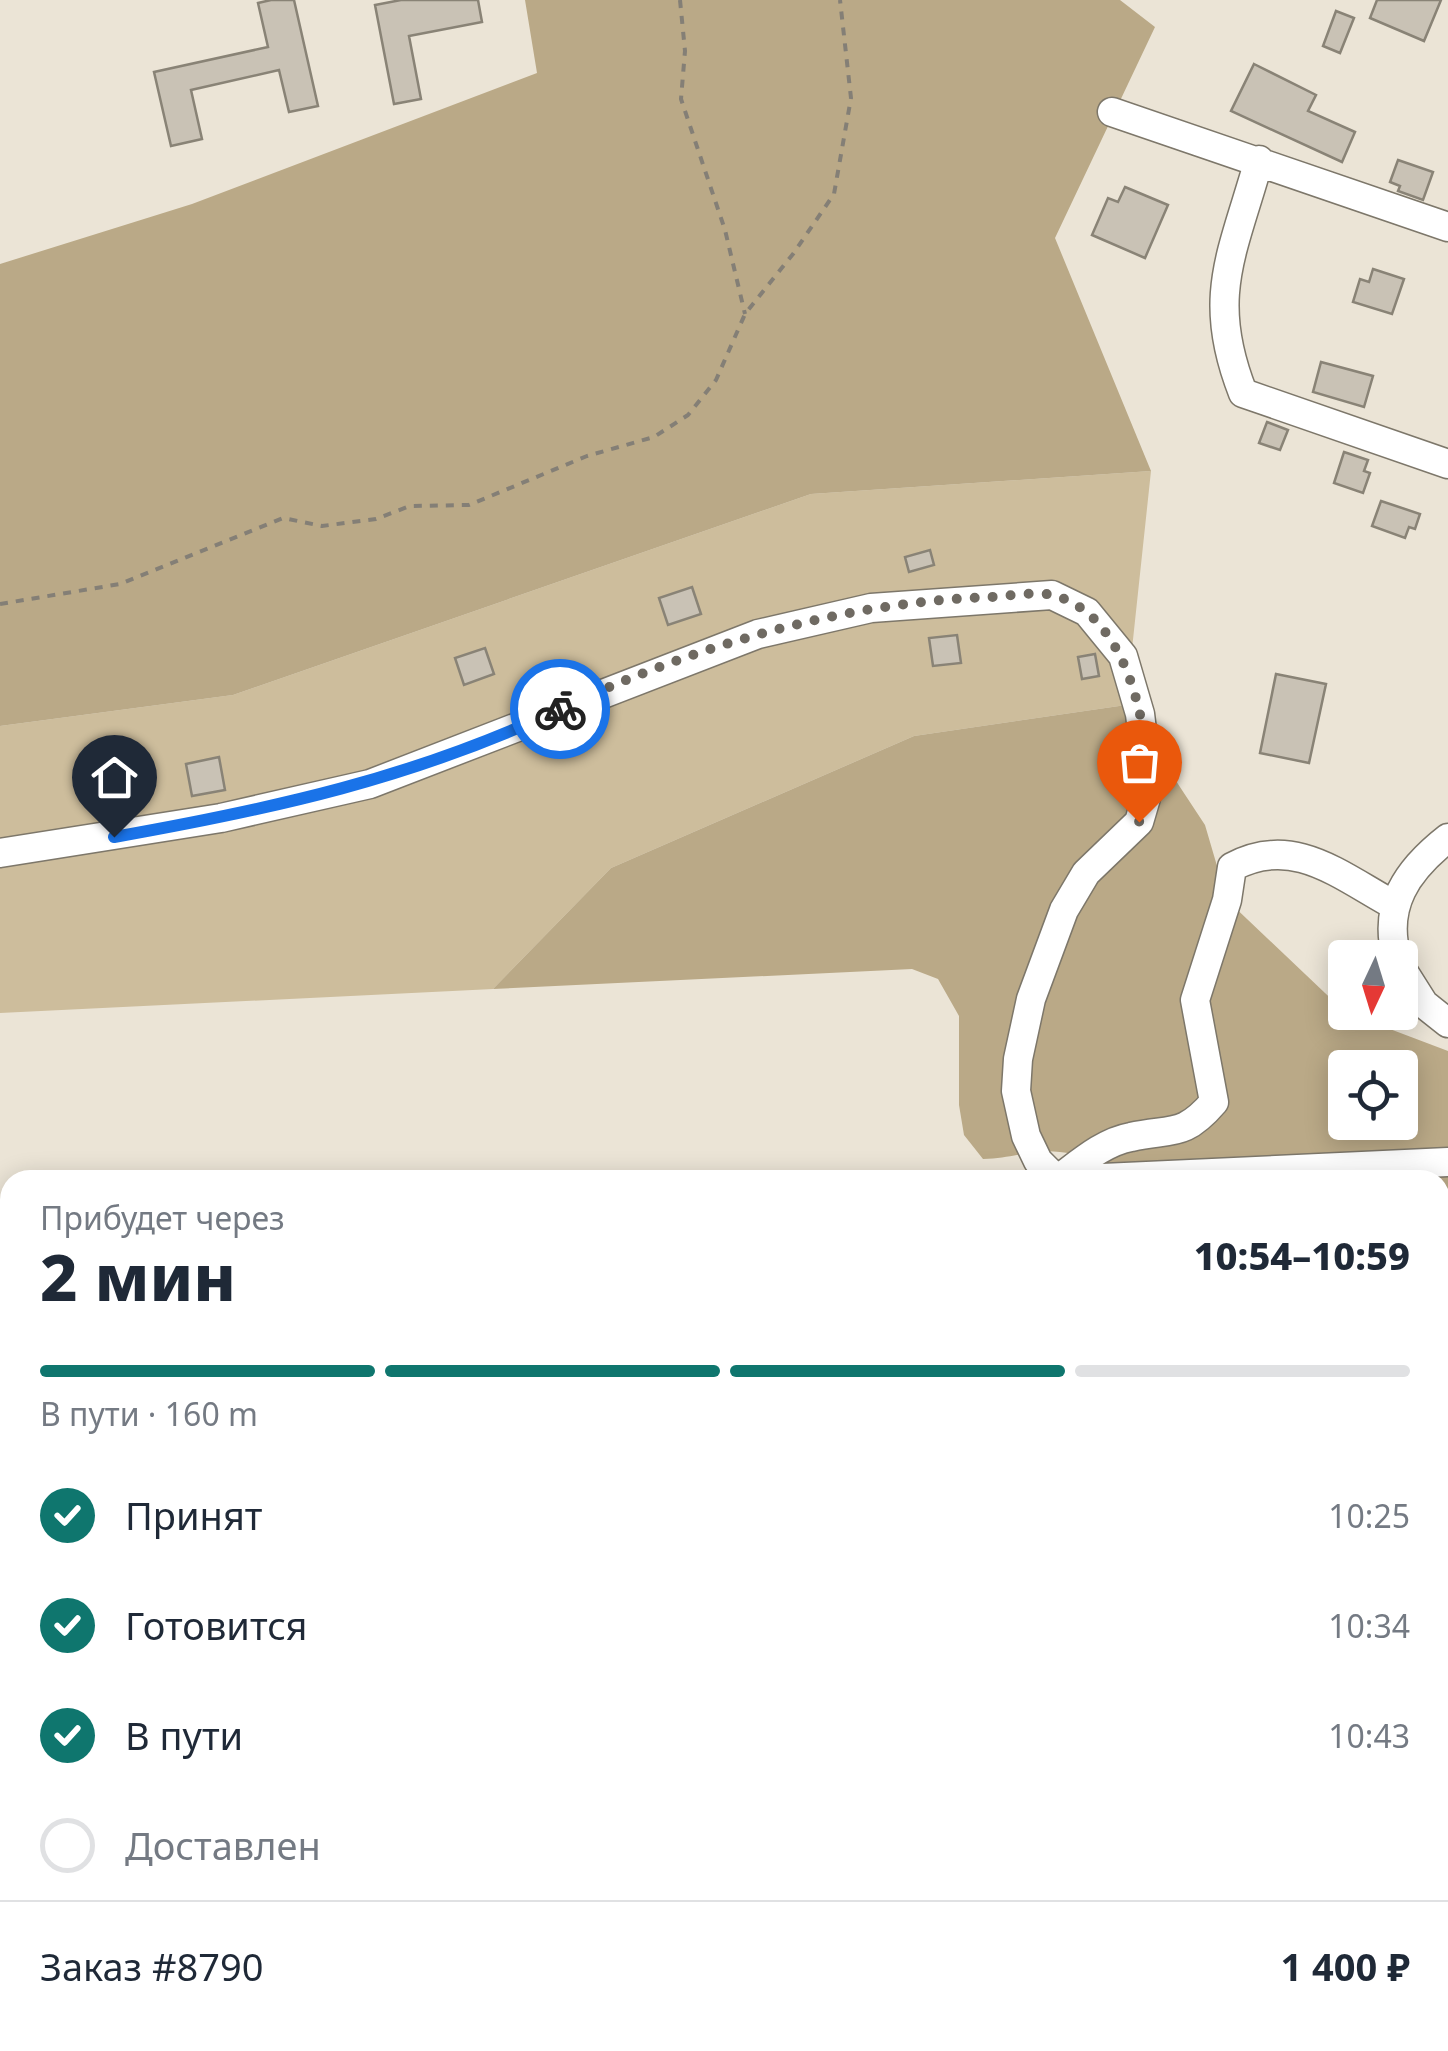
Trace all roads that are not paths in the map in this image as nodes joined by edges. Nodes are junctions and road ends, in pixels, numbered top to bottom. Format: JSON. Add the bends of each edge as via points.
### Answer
{"nodes":[{"id":1,"x":1112,"y":112,"type":"dead end"},
{"id":2,"x":1259,"y":160,"type":"junction"},
{"id":3,"x":1448,"y":228,"type":"edge"},
{"id":4,"x":1448,"y":464,"type":"edge"},
{"id":5,"x":1448,"y":838,"type":"edge"},
{"id":6,"x":0,"y":853,"type":"edge"},
{"id":7,"x":1394,"y":905,"type":"junction"},
{"id":8,"x":1393,"y":940,"type":"edge"},
{"id":9,"x":1418,"y":994,"type":"edge"},
{"id":10,"x":1448,"y":1023,"type":"edge"},
{"id":11,"x":1448,"y":1162,"type":"edge"},
{"id":12,"x":1047,"y":1170,"type":"edge"},
{"id":13,"x":1071,"y":1170,"type":"edge"},
{"id":14,"x":1384,"y":1170,"type":"edge"}],
"edges":[{"from":1,"to":2,"type":"street"},
{"from":2,"to":3,"type":"street"},
{"from":2,"to":4,"type":"street","via":[[1222,290],[1226,350],[1243,393]]},
{"from":5,"to":7,"type":"street"},
{"from":6,"to":12,"type":"street","via":[[222,818],[370,784],[758,634],[871,608],[1052,595],[1087,612],[1123,656],[1140,714],[1146,798],[1139,822],[1086,872],[1064,910],[1032,999],[1016,1091],[1026,1136]]},
{"from":7,"to":8,"type":"street"},
{"from":7,"to":13,"type":"street","via":[[1284,852],[1255,855],[1232,867],[1196,1000],[1214,1102],[1197,1122],[1173,1134],[1130,1137]]},
{"from":9,"to":10,"type":"street"},
{"from":11,"to":14,"type":"street"}]}
